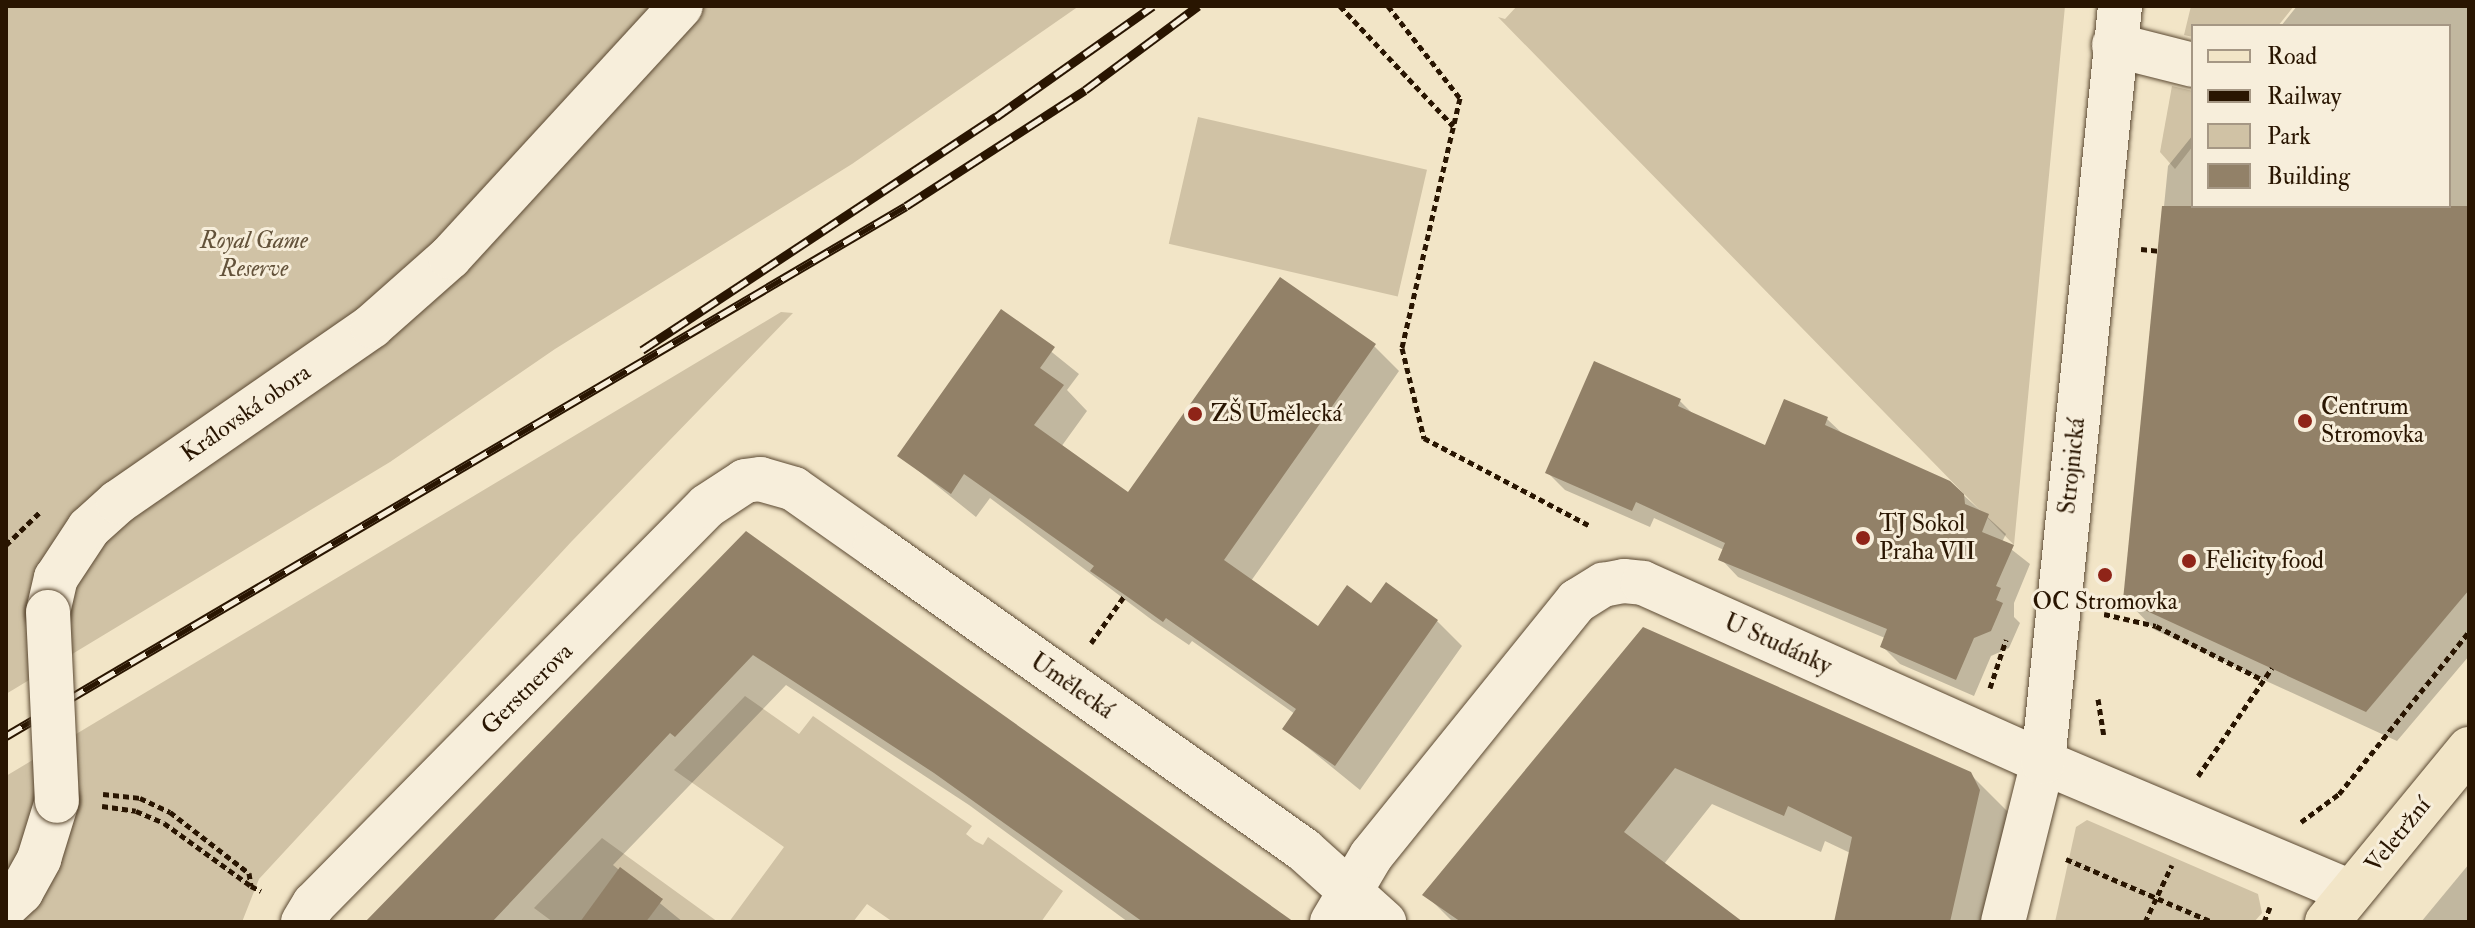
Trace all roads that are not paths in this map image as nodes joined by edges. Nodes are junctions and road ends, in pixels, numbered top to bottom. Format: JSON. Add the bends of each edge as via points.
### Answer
{"nodes":[{"id":1,"x":681,"y":6,"type":"edge"},
{"id":2,"x":2117,"y":26,"type":"edge"},
{"id":3,"x":2191,"y":64,"type":"edge"},
{"id":4,"x":745,"y":481,"type":"joint"},
{"id":5,"x":2469,"y":749,"type":"edge"},
{"id":6,"x":2043,"y":762,"type":"junction"},
{"id":7,"x":6,"y":906,"type":"edge"},
{"id":8,"x":2339,"y":907,"type":"edge"},
{"id":9,"x":1340,"y":908,"type":"edge"},
{"id":10,"x":309,"y":913,"type":"edge"},
{"id":11,"x":1384,"y":922,"type":"edge"},
{"id":12,"x":2003,"y":922,"type":"edge"}],
"edges":[{"from":1,"to":7,"type":"street","name":"Královská obora","bridge":true,"via":[[450,257],[372,326],[130,493],[89,528],[56,578],[48,612],[80,799],[21,892]]},
{"from":2,"to":3,"type":"street"},
{"from":2,"to":6,"type":"street","name":"Strojnická"},
{"from":4,"to":9,"type":"street","name":"Umělecká","via":[[777,481],[794,489],[1304,850]]},
{"from":4,"to":10,"type":"street","name":"Gerstnerova","via":[[707,506]]},
{"from":5,"to":8,"type":"main road","name":"Veletržní"},
{"from":6,"to":8,"type":"street","name":"U Studánky","via":[[2278,861]]},
{"from":6,"to":9,"type":"street","name":"U Studánky","via":[[1643,583],[1603,585],[1567,613],[1371,856]]},
{"from":6,"to":12,"type":"street","name":"Strojnická"},
{"from":9,"to":11,"type":"street","name":"Umělecká"}]}
